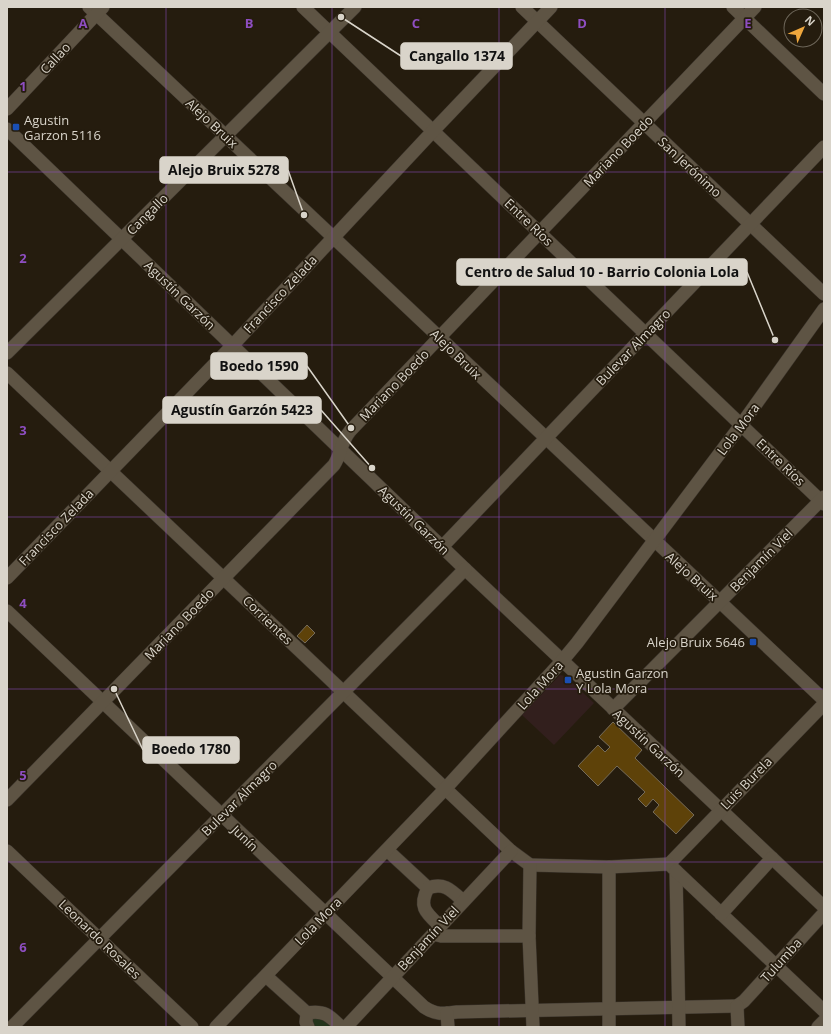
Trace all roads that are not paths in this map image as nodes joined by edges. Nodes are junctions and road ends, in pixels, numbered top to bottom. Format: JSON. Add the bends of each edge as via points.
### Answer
{"nodes":[{"id":1,"x":303,"y":7,"type":"edge"},
{"id":2,"x":355,"y":7,"type":"edge"},
{"id":3,"x":522,"y":7,"type":"edge"},
{"id":4,"x":551,"y":7,"type":"edge"},
{"id":5,"x":733,"y":7,"type":"edge"},
{"id":6,"x":755,"y":7,"type":"edge"},
{"id":7,"x":96,"y":9,"type":"edge"},
{"id":8,"x":744,"y":18,"type":"junction"},
{"id":9,"x":537,"y":22,"type":"junction"},
{"id":10,"x":329,"y":32,"type":"junction"},
{"id":11,"x":824,"y":94,"type":"edge"},
{"id":12,"x":7,"y":109,"type":"edge"},
{"id":13,"x":644,"y":124,"type":"junction"},
{"id":14,"x":7,"y":129,"type":"edge"},
{"id":15,"x":433,"y":131,"type":"junction"},
{"id":16,"x":226,"y":136,"type":"junction"},
{"id":17,"x":824,"y":147,"type":"edge"},
{"id":18,"x":750,"y":224,"type":"junction"},
{"id":19,"x":540,"y":232,"type":"junction"},
{"id":20,"x":334,"y":237,"type":"junction"},
{"id":21,"x":122,"y":239,"type":"junction"},
{"id":22,"x":824,"y":294,"type":"edge"},
{"id":23,"x":824,"y":309,"type":"edge"},
{"id":24,"x":646,"y":334,"type":"junction"},
{"id":25,"x":439,"y":338,"type":"junction"},
{"id":26,"x":232,"y":346,"type":"junction"},
{"id":27,"x":7,"y":353,"type":"edge"},
{"id":28,"x":7,"y":373,"type":"edge"},
{"id":29,"x":741,"y":425,"type":"junction"},
{"id":30,"x":546,"y":439,"type":"junction"},
{"id":31,"x":340,"y":448,"type":"junction"},
{"id":32,"x":110,"y":471,"type":"junction"},
{"id":33,"x":823,"y":500,"type":"edge"},
{"id":34,"x":653,"y":540,"type":"junction"},
{"id":35,"x":442,"y":547,"type":"junction"},
{"id":36,"x":465,"y":569,"type":"junction"},
{"id":37,"x":7,"y":578,"type":"edge"},
{"id":38,"x":224,"y":578,"type":"junction"},
{"id":39,"x":720,"y":601,"type":"junction"},
{"id":40,"x":7,"y":611,"type":"edge"},
{"id":41,"x":562,"y":661,"type":"junction"},
{"id":42,"x":344,"y":692,"type":"junction"},
{"id":43,"x":824,"y":700,"type":"edge"},
{"id":44,"x":103,"y":703,"type":"junction"},
{"id":45,"x":824,"y":704,"type":"edge"},
{"id":46,"x":613,"y":708,"type":"junction"},
{"id":47,"x":445,"y":789,"type":"junction"},
{"id":48,"x":7,"y":800,"type":"edge"},
{"id":49,"x":720,"y":810,"type":"junction"},
{"id":50,"x":221,"y":815,"type":"junction"},
{"id":51,"x":7,"y":850,"type":"edge"},
{"id":52,"x":387,"y":850,"type":"junction"},
{"id":53,"x":511,"y":851,"type":"junction"},
{"id":54,"x":772,"y":858,"type":"junction"},
{"id":55,"x":530,"y":865,"type":"junction"},
{"id":56,"x":609,"y":867,"type":"junction"},
{"id":57,"x":673,"y":868,"type":"junction"},
{"id":58,"x":428,"y":888,"type":"junction"},
{"id":59,"x":463,"y":901,"type":"junction"},
{"id":60,"x":824,"y":907,"type":"edge"},
{"id":61,"x":824,"y":913,"type":"edge"},
{"id":62,"x":325,"y":914,"type":"junction"},
{"id":63,"x":721,"y":914,"type":"junction"},
{"id":64,"x":437,"y":930,"type":"junction"},
{"id":65,"x":529,"y":936,"type":"junction"},
{"id":66,"x":100,"y":939,"type":"junction"},
{"id":67,"x":776,"y":965,"type":"junction"},
{"id":68,"x":266,"y":976,"type":"junction"},
{"id":69,"x":392,"y":977,"type":"junction"},
{"id":70,"x":737,"y":1006,"type":"junction"},
{"id":71,"x":678,"y":1007,"type":"junction"},
{"id":72,"x":609,"y":1008,"type":"junction"},
{"id":73,"x":532,"y":1010,"type":"junction"},
{"id":74,"x":824,"y":1011,"type":"edge"},
{"id":75,"x":307,"y":1013,"type":"junction"},
{"id":76,"x":447,"y":1014,"type":"junction"},
{"id":77,"x":824,"y":1021,"type":"edge"},
{"id":78,"x":12,"y":1027,"type":"edge"},
{"id":79,"x":192,"y":1027,"type":"edge"},
{"id":80,"x":216,"y":1027,"type":"edge"},
{"id":81,"x":308,"y":1027,"type":"edge"},
{"id":82,"x":341,"y":1027,"type":"edge"},
{"id":83,"x":346,"y":1027,"type":"edge"},
{"id":84,"x":448,"y":1027,"type":"edge"},
{"id":85,"x":533,"y":1027,"type":"edge"},
{"id":86,"x":609,"y":1027,"type":"edge"},
{"id":87,"x":679,"y":1027,"type":"edge"},
{"id":88,"x":738,"y":1027,"type":"edge"},
{"id":89,"x":818,"y":1027,"type":"edge"}],
"edges":[{"from":1,"to":10,"type":"street","name":"Entre Ríos"},
{"from":2,"to":10,"type":"street","name":"Cangallo"},
{"from":3,"to":9,"type":"street","name":"San Jerónimo"},
{"from":4,"to":9,"type":"street","name":"Francisco Zelada"},
{"from":5,"to":8,"type":"street"},
{"from":6,"to":8,"type":"street","name":"Mariano Boedo"},
{"from":7,"to":12,"type":"street","name":"Callao"},
{"from":7,"to":16,"type":"street","name":"Alejo Bruix"},
{"from":8,"to":11,"type":"street"},
{"from":8,"to":13,"type":"street","name":"Mariano Boedo"},
{"from":9,"to":13,"type":"street","name":"San Jerónimo"},
{"from":9,"to":15,"type":"street","name":"Francisco Zelada"},
{"from":10,"to":15,"type":"street","name":"Entre Ríos"},
{"from":10,"to":16,"type":"street","name":"Cangallo"},
{"from":13,"to":18,"type":"street","name":"San Jerónimo"},
{"from":13,"to":19,"type":"street","name":"Mariano Boedo"},
{"from":14,"to":21,"type":"street","name":"Agustín Garzón"},
{"from":15,"to":19,"type":"street","name":"Entre Ríos"},
{"from":15,"to":20,"type":"street","name":"Francisco Zelada"},
{"from":16,"to":20,"type":"street","name":"Alejo Bruix"},
{"from":16,"to":21,"type":"street","name":"Cangallo"},
{"from":17,"to":18,"type":"street","name":"Bulevar Almagro"},
{"from":18,"to":22,"type":"street","name":"San Jerónimo"},
{"from":18,"to":24,"type":"street","name":"Bulevar Almagro"},
{"from":19,"to":24,"type":"street","name":"Entre Ríos"},
{"from":19,"to":25,"type":"street","name":"Mariano Boedo"},
{"from":20,"to":25,"type":"street","name":"Alejo Bruix"},
{"from":20,"to":26,"type":"street","name":"Francisco Zelada"},
{"from":21,"to":26,"type":"street","name":"Agustín Garzón"},
{"from":21,"to":27,"type":"street","name":"Cangallo"},
{"from":23,"to":29,"type":"street","name":"Lola Mora"},
{"from":24,"to":29,"type":"street","name":"Entre Ríos"},
{"from":24,"to":30,"type":"street","name":"Bulevar Almagro"},
{"from":25,"to":30,"type":"street","name":"Alejo Bruix"},
{"from":25,"to":31,"type":"street","name":"Mariano Boedo","via":[[350,431]]},
{"from":26,"to":31,"type":"street","name":"Agustín Garzón"},
{"from":26,"to":32,"type":"street","name":"Francisco Zelada"},
{"from":28,"to":32,"type":"street","name":"Corrientes"},
{"from":29,"to":33,"type":"street","name":"Entre Ríos"},
{"from":29,"to":34,"type":"street","name":"Lola Mora"},
{"from":30,"to":34,"type":"street","name":"Alejo Bruix"},
{"from":30,"to":35,"type":"street","name":"Bulevar Almagro"},
{"from":31,"to":35,"type":"street","name":"Agustín Garzón"},
{"from":31,"to":38,"type":"street","name":"Mariano Boedo","via":[[340,455],[334,465]]},
{"from":32,"to":37,"type":"street","name":"Francisco Zelada"},
{"from":32,"to":38,"type":"street","name":"Corrientes"},
{"from":33,"to":39,"type":"street","name":"Benjamín Viel"},
{"from":34,"to":39,"type":"street","name":"Alejo Bruix"},
{"from":34,"to":41,"type":"street","name":"Lola Mora"},
{"from":35,"to":36,"type":"street","name":"Agustín Garzón"},
{"from":36,"to":41,"type":"street","name":"Agustín Garzón"},
{"from":36,"to":42,"type":"street","name":"Bulevar Almagro"},
{"from":38,"to":42,"type":"street","name":"Corrientes"},
{"from":38,"to":44,"type":"street","name":"Mariano Boedo"},
{"from":39,"to":43,"type":"street","name":"Alejo Bruix"},
{"from":39,"to":46,"type":"street","name":"Benjamín Viel"},
{"from":40,"to":44,"type":"street","name":"Junín"},
{"from":41,"to":46,"type":"street","name":"Agustín Garzón"},
{"from":41,"to":47,"type":"street","name":"Lola Mora"},
{"from":42,"to":47,"type":"street","name":"Corrientes"},
{"from":42,"to":50,"type":"street","name":"Bulevar Almagro"},
{"from":44,"to":48,"type":"street","name":"Mariano Boedo"},
{"from":44,"to":50,"type":"street","name":"Junín"},
{"from":45,"to":49,"type":"street","name":"Luis Burela"},
{"from":46,"to":49,"type":"street","name":"Agustín Garzón"},
{"from":47,"to":52,"type":"street","name":"Lola Mora"},
{"from":47,"to":53,"type":"street","name":"Corrientes"},
{"from":49,"to":54,"type":"street","name":"Agustín Garzón"},
{"from":49,"to":57,"type":"street","name":"Luis Burela"},
{"from":50,"to":62,"type":"street","name":"Junín"},
{"from":50,"to":66,"type":"street","name":"Bulevar Almagro"},
{"from":51,"to":66,"type":"street","name":"Leonardo Rosales"},
{"from":52,"to":58,"type":"street"},
{"from":52,"to":62,"type":"street","name":"Lola Mora"},
{"from":53,"to":55,"type":"street","name":"Corrientes"},
{"from":53,"to":59,"type":"street","name":"Benjamín Viel"},
{"from":54,"to":60,"type":"street","name":"Agustín Garzón"},
{"from":54,"to":63,"type":"street"},
{"from":55,"to":56,"type":"street"},
{"from":55,"to":65,"type":"street"},
{"from":56,"to":57,"type":"street"},
{"from":56,"to":72,"type":"street"},
{"from":57,"to":63,"type":"street"},
{"from":57,"to":71,"type":"street"},
{"from":58,"to":59,"type":"street","via":[[443,886]]},
{"from":58,"to":64,"type":"street","via":[[423,897],[423,905]]},
{"from":59,"to":64,"type":"street","name":"Benjamín Viel"},
{"from":61,"to":67,"type":"street","name":"Tulumba"},
{"from":62,"to":68,"type":"street","name":"Lola Mora"},
{"from":62,"to":69,"type":"street","name":"Junín"},
{"from":63,"to":67,"type":"street"},
{"from":64,"to":65,"type":"street","via":[[441,936]]},
{"from":64,"to":69,"type":"street","name":"Benjamín Viel"},
{"from":65,"to":73,"type":"street"},
{"from":66,"to":78,"type":"street","name":"Bulevar Almagro"},
{"from":66,"to":79,"type":"street","name":"Leonardo Rosales"},
{"from":67,"to":70,"type":"street","name":"Tulumba"},
{"from":67,"to":74,"type":"street"},
{"from":68,"to":75,"type":"street"},
{"from":68,"to":80,"type":"street","name":"Lola Mora"},
{"from":69,"to":76,"type":"street","name":"Junín","via":[[424,1008],[433,1013]]},
{"from":69,"to":83,"type":"street","name":"Benjamín Viel"},
{"from":70,"to":71,"type":"street"},
{"from":70,"to":88,"type":"street"},
{"from":71,"to":72,"type":"street"},
{"from":71,"to":87,"type":"street"},
{"from":72,"to":73,"type":"street"},
{"from":72,"to":86,"type":"street"},
{"from":73,"to":76,"type":"street"},
{"from":73,"to":85,"type":"street"},
{"from":75,"to":81,"type":"street"},
{"from":75,"to":82,"type":"street","via":[[323,1013]]},
{"from":76,"to":84,"type":"street"},
{"from":77,"to":89,"type":"street"}]}
